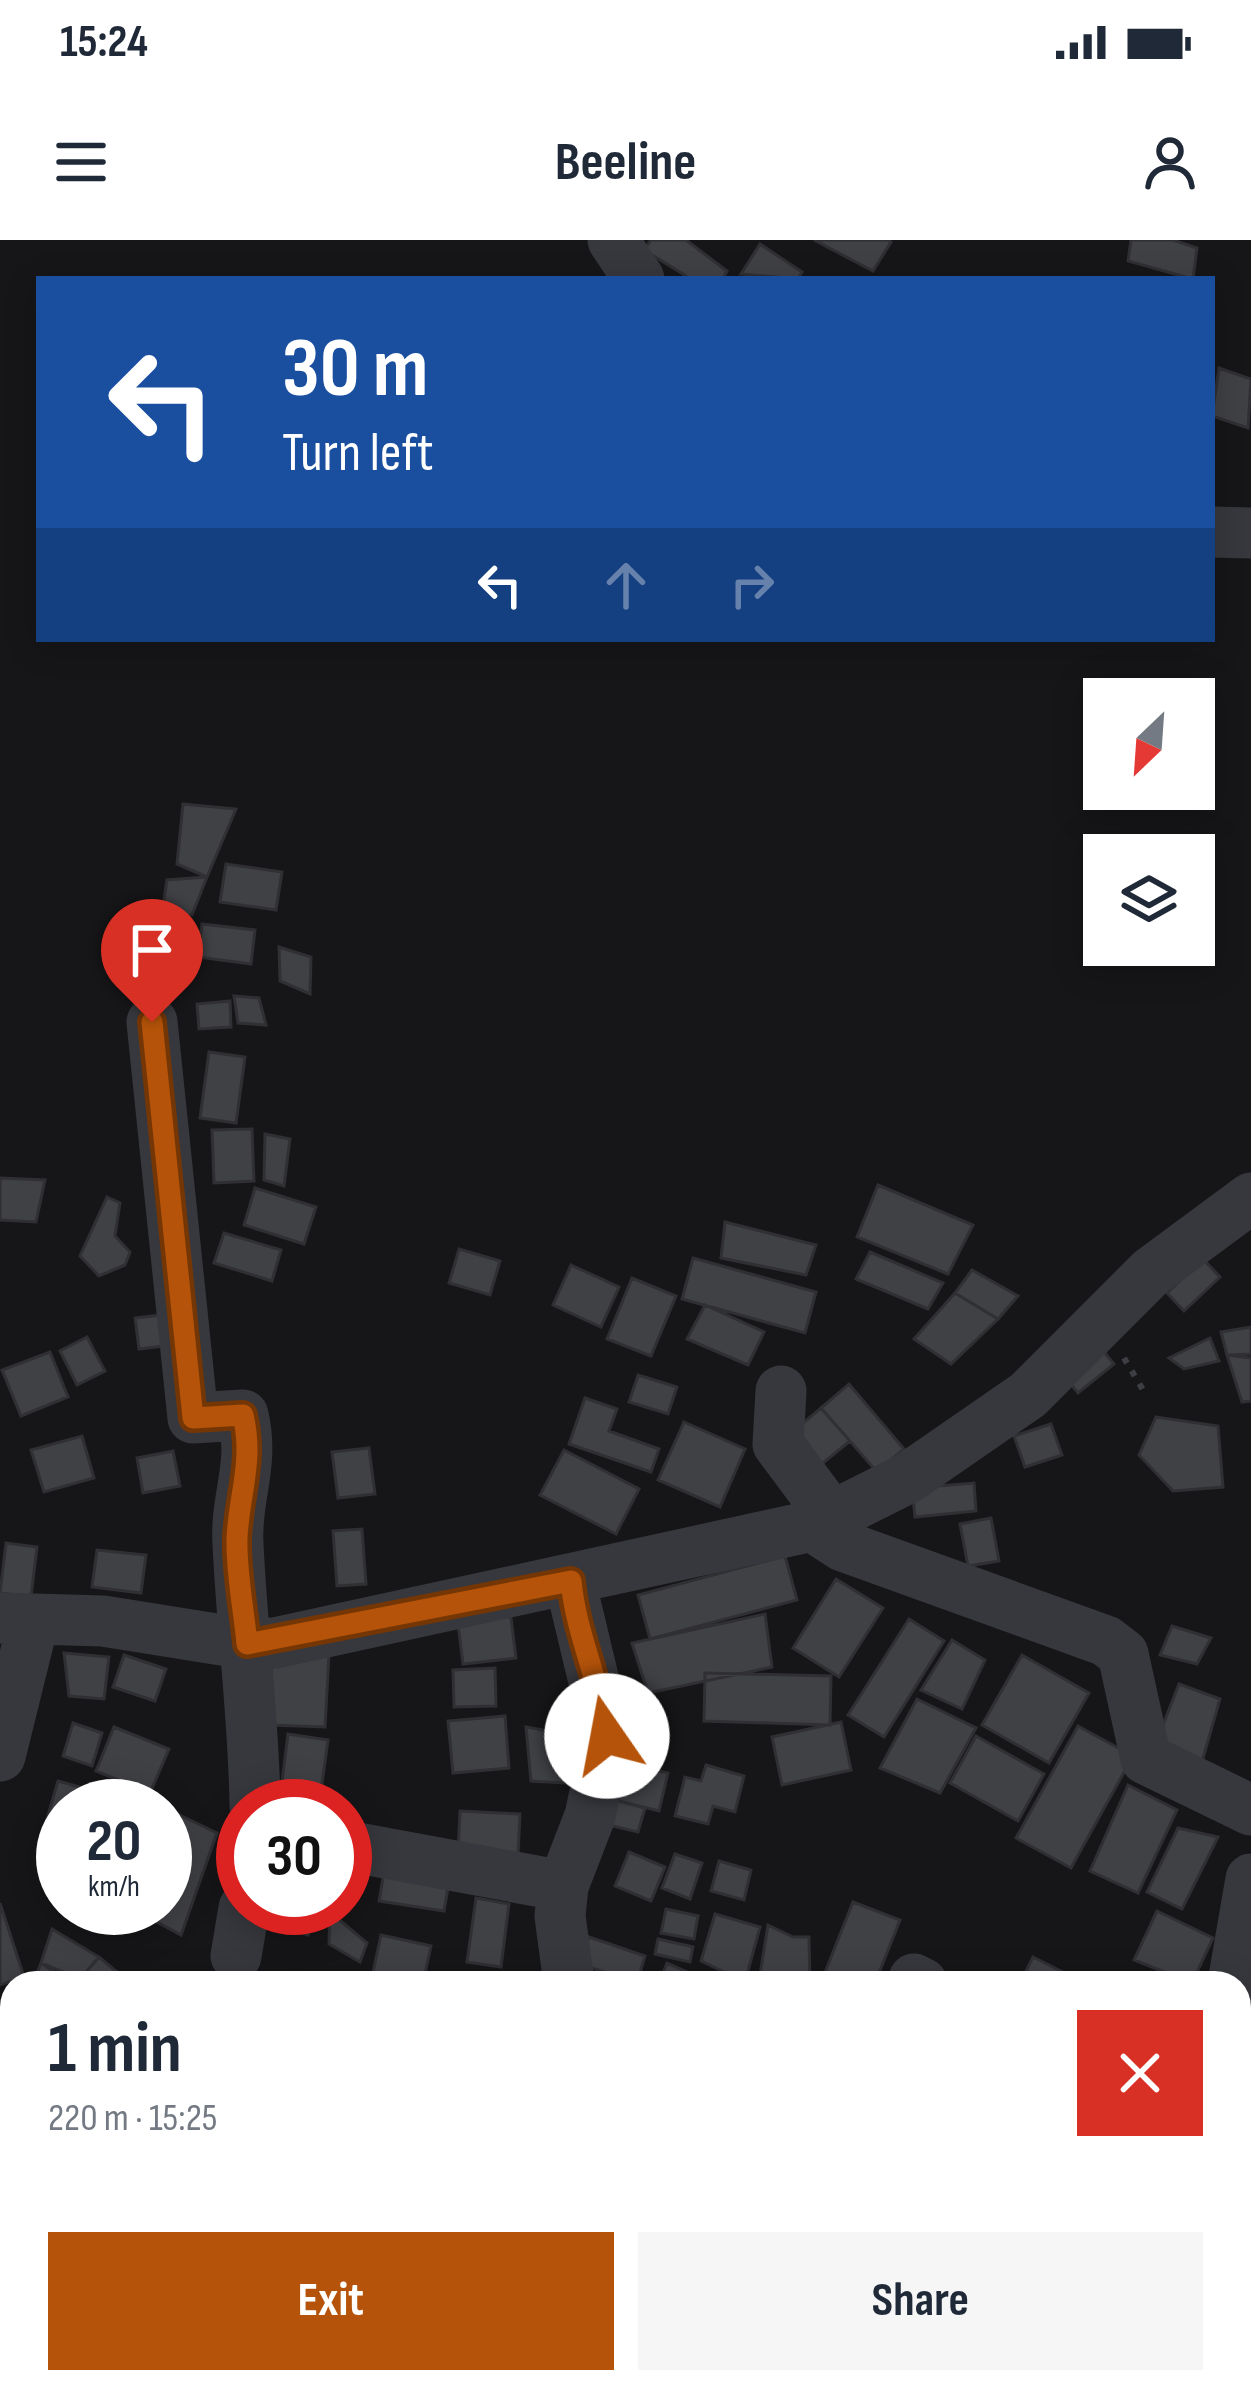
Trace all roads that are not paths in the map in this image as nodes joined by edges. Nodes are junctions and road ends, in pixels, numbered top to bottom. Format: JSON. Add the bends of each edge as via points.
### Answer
{"nodes":[{"id":1,"x":613,"y":240,"type":"edge"},
{"id":2,"x":637,"y":276,"type":"edge"},
{"id":3,"x":1215,"y":532,"type":"edge"},
{"id":4,"x":1251,"y":533,"type":"edge"},
{"id":5,"x":152,"y":1022,"type":"dead end"},
{"id":6,"x":1251,"y":1198,"type":"edge"},
{"id":7,"x":781,"y":1391,"type":"dead end"},
{"id":8,"x":821,"y":1520,"type":"junction"},
{"id":9,"x":571,"y":1581,"type":"junction"},
{"id":10,"x":17,"y":1619,"type":"edge"},
{"id":11,"x":247,"y":1644,"type":"junction"},
{"id":12,"x":0,"y":1756,"type":"edge"},
{"id":13,"x":253,"y":1779,"type":"edge"},
{"id":14,"x":1251,"y":1810,"type":"edge"},
{"id":15,"x":372,"y":1850,"type":"edge"},
{"id":16,"x":1251,"y":1879,"type":"edge"},
{"id":17,"x":563,"y":1886,"type":"junction"},
{"id":18,"x":567,"y":1971,"type":"edge"},
{"id":19,"x":1235,"y":1971,"type":"edge"}],
"edges":[{"from":1,"to":2,"type":"street"},
{"from":3,"to":4,"type":"street"},
{"from":5,"to":11,"type":"street","via":[[193,1418],[243,1415],[246,1429],[250,1465],[237,1538]]},
{"from":6,"to":8,"type":"street","via":[[1151,1272],[1028,1395],[908,1478]]},
{"from":7,"to":8,"type":"street","via":[[778,1444]]},
{"from":8,"to":9,"type":"street"},
{"from":8,"to":14,"type":"street","via":[[843,1546],[1106,1641],[1123,1654],[1145,1759]]},
{"from":9,"to":11,"type":"street"},
{"from":9,"to":17,"type":"street","via":[[607,1736],[590,1816]]},
{"from":10,"to":11,"type":"street","via":[[103,1621]]},
{"from":10,"to":12,"type":"street"},
{"from":11,"to":13,"type":"street"},
{"from":15,"to":17,"type":"street"},
{"from":16,"to":19,"type":"street"},
{"from":17,"to":18,"type":"street"}]}
